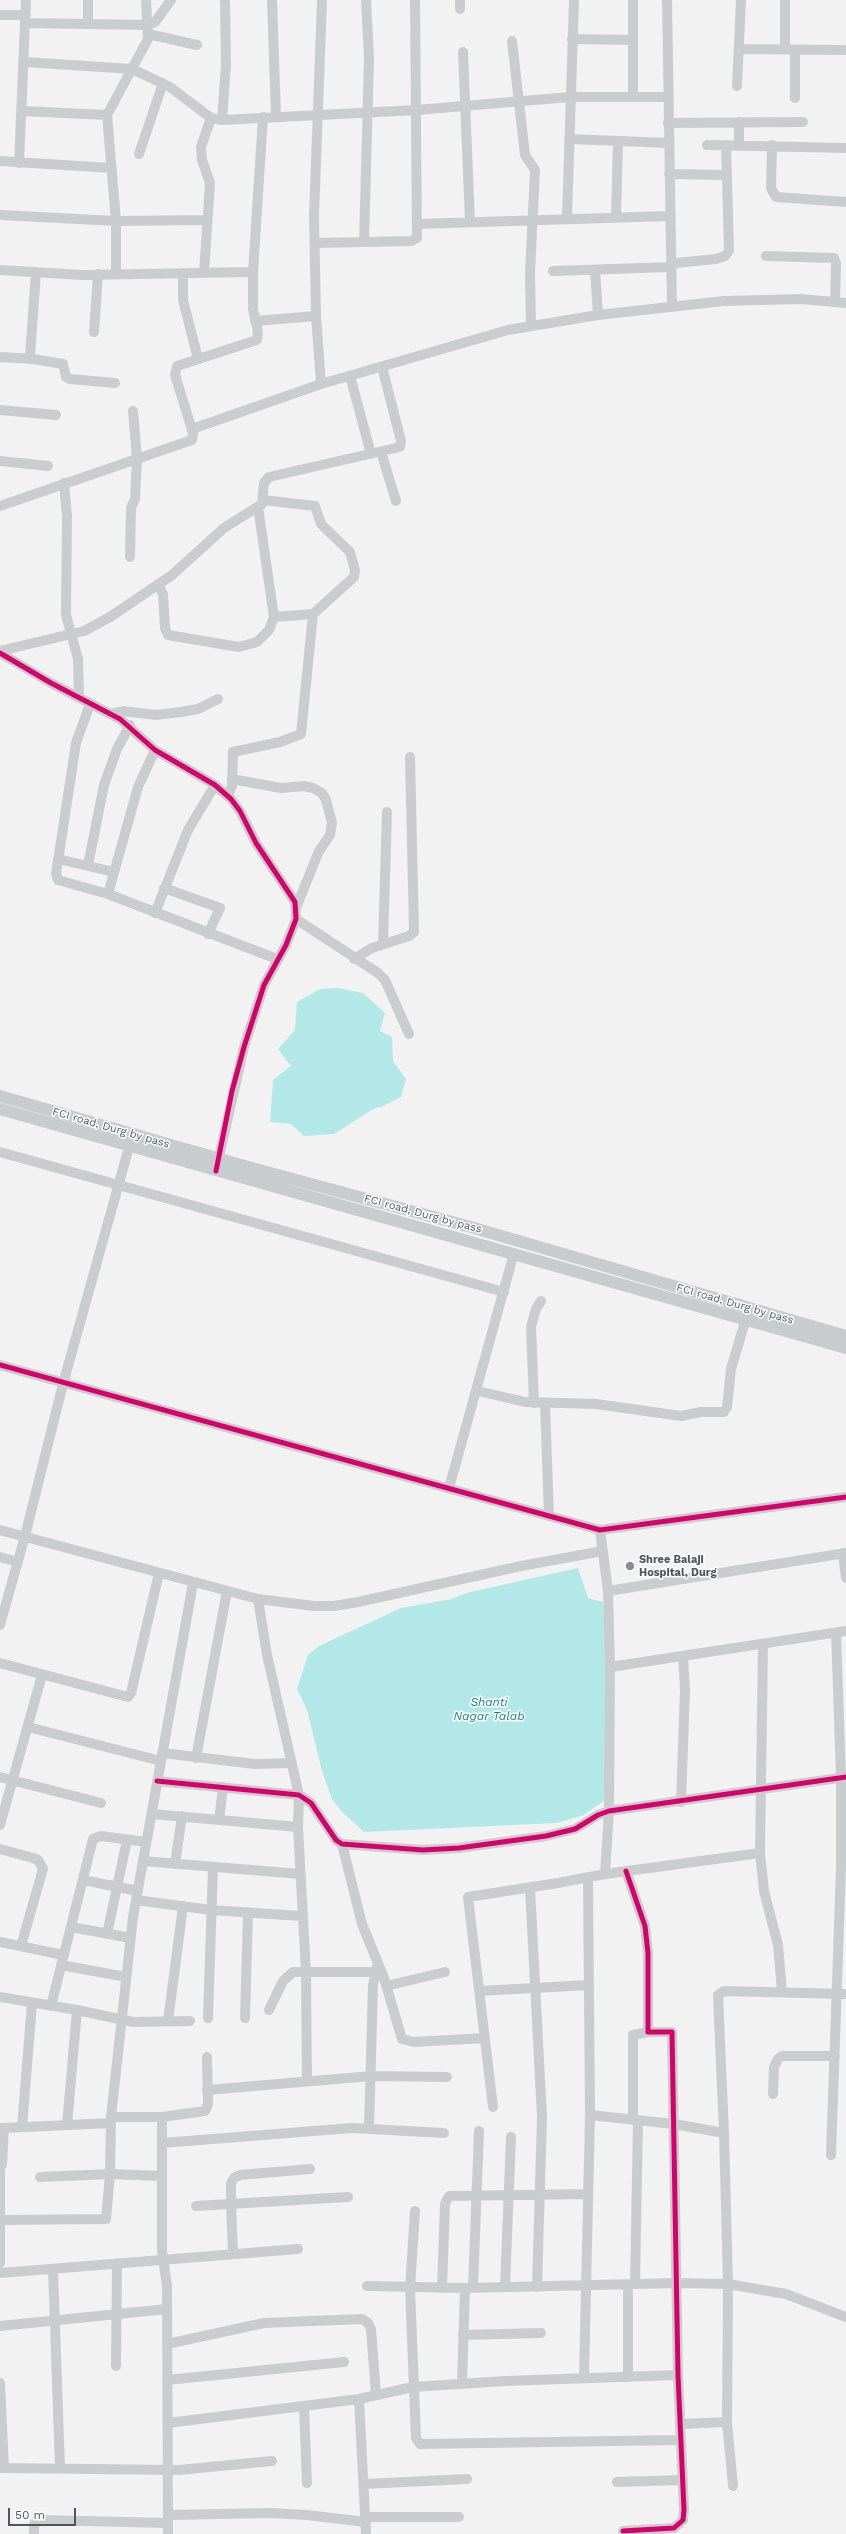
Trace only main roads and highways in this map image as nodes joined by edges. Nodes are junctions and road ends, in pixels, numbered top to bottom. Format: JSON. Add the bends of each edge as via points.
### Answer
{"nodes":[{"id":1,"x":0,"y":1096,"type":"edge"},
{"id":2,"x":0,"y":1109,"type":"edge"},
{"id":3,"x":846,"y":1336,"type":"edge"},
{"id":4,"x":846,"y":1348,"type":"edge"}],
"edges":[{"from":1,"to":3,"type":"main road","name":"FCI road, Durg by pass","via":[[467,1226]]},
{"from":2,"to":4,"type":"main road","name":"FCI road, Durg by pass"}]}
